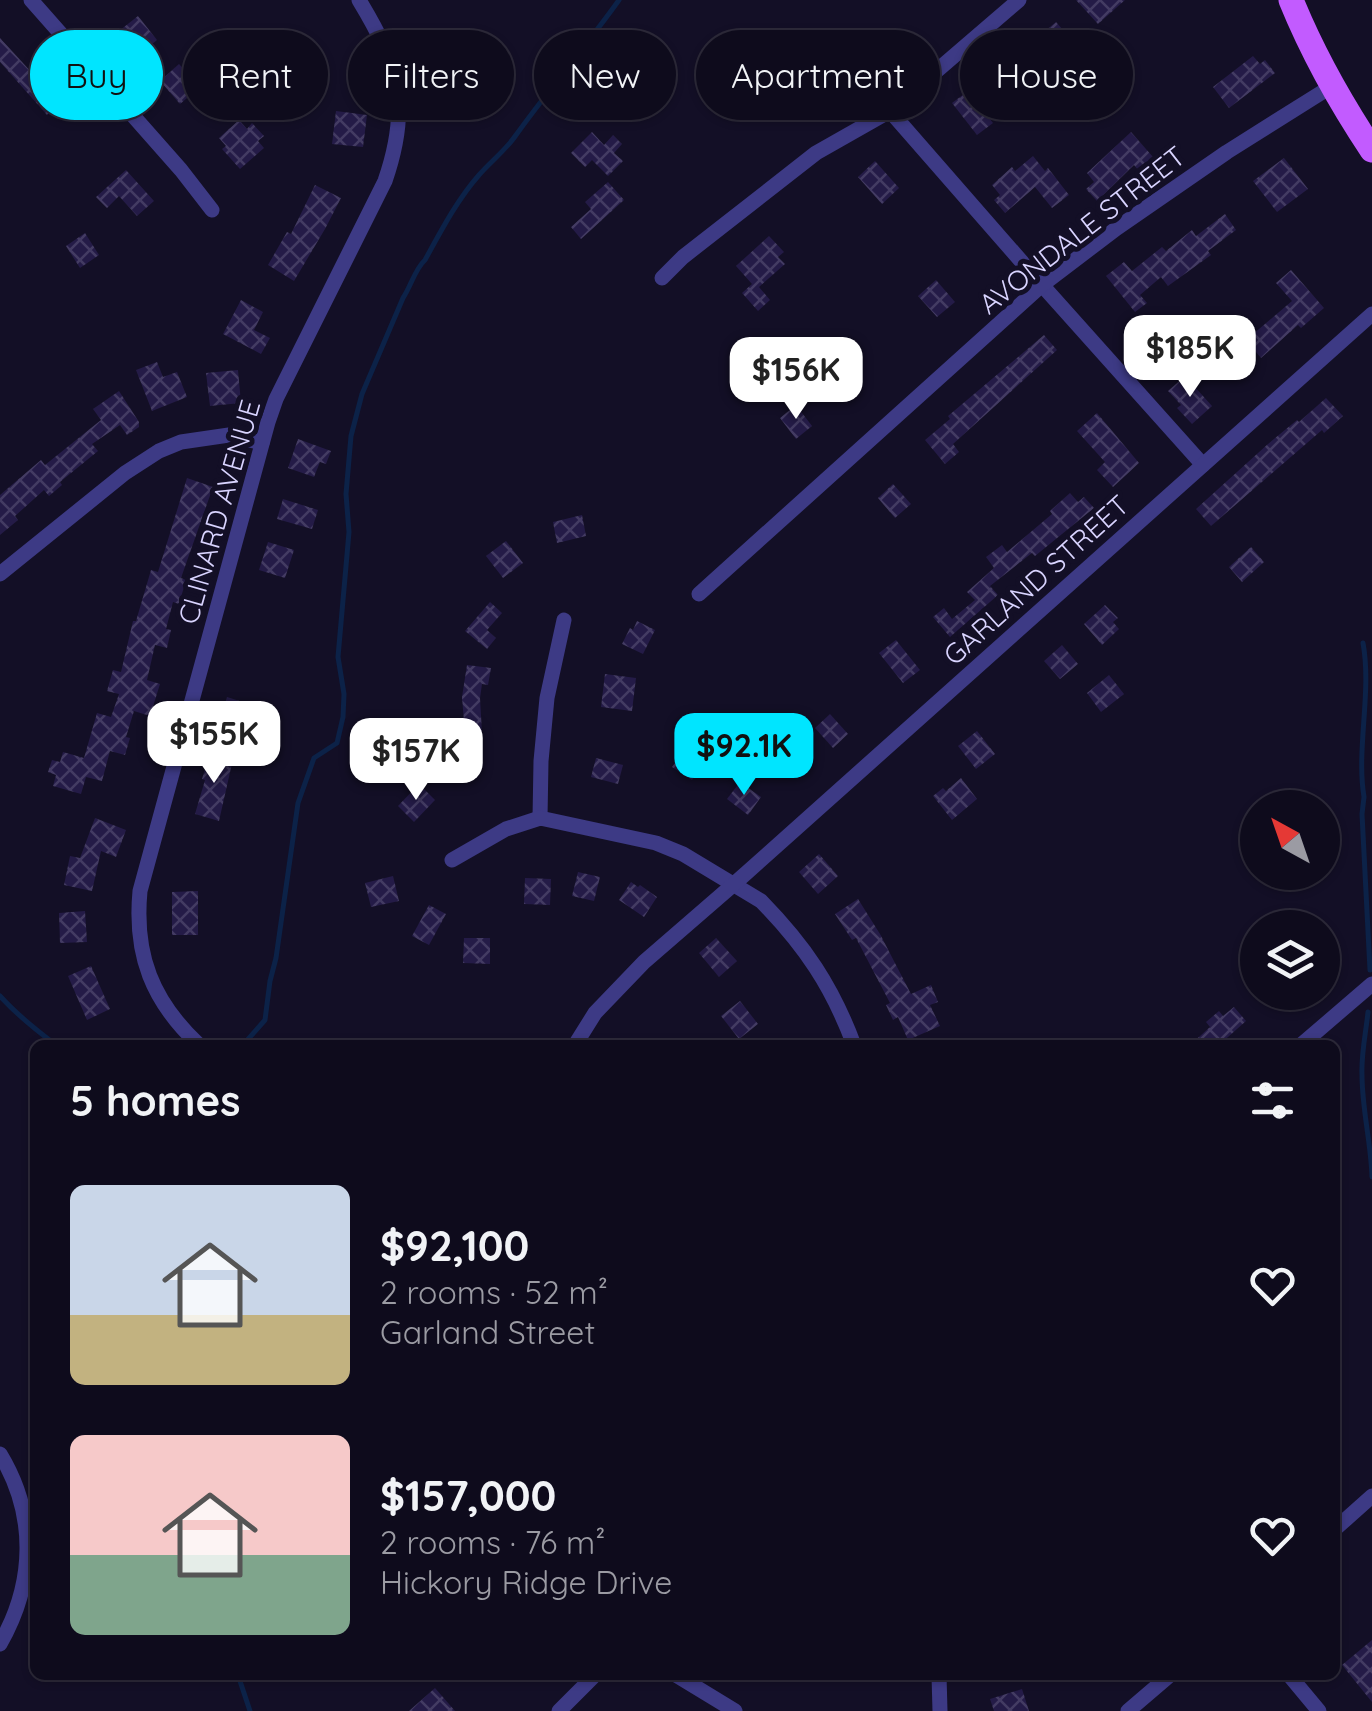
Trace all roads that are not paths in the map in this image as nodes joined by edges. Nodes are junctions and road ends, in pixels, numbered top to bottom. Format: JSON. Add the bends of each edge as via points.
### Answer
{"nodes":[{"id":1,"x":32,"y":0,"type":"edge"},
{"id":2,"x":359,"y":0,"type":"edge"},
{"id":3,"x":1019,"y":0,"type":"edge"},
{"id":4,"x":1291,"y":0,"type":"edge"},
{"id":5,"x":940,"y":68,"type":"edge"},
{"id":6,"x":1332,"y":86,"type":"junction"},
{"id":7,"x":875,"y":120,"type":"edge"},
{"id":8,"x":898,"y":120,"type":"edge"},
{"id":9,"x":1372,"y":150,"type":"edge"},
{"id":10,"x":212,"y":210,"type":"dead end"},
{"id":11,"x":662,"y":278,"type":"dead end"},
{"id":12,"x":1042,"y":285,"type":"junction"},
{"id":13,"x":1372,"y":314,"type":"edge"},
{"id":14,"x":262,"y":443,"type":"junction"},
{"id":15,"x":1203,"y":465,"type":"junction"},
{"id":16,"x":0,"y":574,"type":"edge"},
{"id":17,"x":700,"y":594,"type":"dead end"},
{"id":18,"x":564,"y":620,"type":"dead end"},
{"id":19,"x":540,"y":818,"type":"junction"},
{"id":20,"x":452,"y":860,"type":"dead end"},
{"id":21,"x":734,"y":884,"type":"junction"},
{"id":22,"x":1372,"y":984,"type":"edge"},
{"id":23,"x":195,"y":1040,"type":"edge"},
{"id":24,"x":578,"y":1040,"type":"edge"},
{"id":25,"x":852,"y":1040,"type":"edge"},
{"id":26,"x":1307,"y":1040,"type":"edge"},
{"id":27,"x":0,"y":1454,"type":"edge"},
{"id":28,"x":1372,"y":1496,"type":"edge"},
{"id":29,"x":1340,"y":1525,"type":"edge"},
{"id":30,"x":0,"y":1644,"type":"edge"},
{"id":31,"x":590,"y":1680,"type":"edge"},
{"id":32,"x":684,"y":1680,"type":"edge"},
{"id":33,"x":939,"y":1680,"type":"edge"},
{"id":34,"x":1164,"y":1680,"type":"edge"},
{"id":35,"x":1293,"y":1680,"type":"edge"},
{"id":36,"x":559,"y":1711,"type":"edge"},
{"id":37,"x":735,"y":1711,"type":"edge"},
{"id":38,"x":940,"y":1711,"type":"edge"},
{"id":39,"x":1128,"y":1711,"type":"edge"},
{"id":40,"x":1319,"y":1711,"type":"edge"}],
"edges":[{"from":1,"to":10,"type":"street"},
{"from":2,"to":14,"type":"street","name":"CLINARD AVENUE","via":[[382,37],[397,81],[394,155],[276,399]]},
{"from":3,"to":5,"type":"street"},
{"from":4,"to":6,"type":"main road"},
{"from":6,"to":9,"type":"main road"},
{"from":6,"to":12,"type":"street","name":"AVONDALE STREET"},
{"from":7,"to":11,"type":"street","via":[[816,154]]},
{"from":8,"to":12,"type":"street"},
{"from":12,"to":15,"type":"street"},
{"from":12,"to":17,"type":"street","name":"AVONDALE STREET"},
{"from":13,"to":15,"type":"street","name":"GARLAND STREET"},
{"from":14,"to":16,"type":"street","via":[[229,435],[159,451]]},
{"from":14,"to":23,"type":"street","name":"CLINARD AVENUE","via":[[140,891],[144,962],[165,1007]]},
{"from":15,"to":21,"type":"street","name":"GARLAND STREET"},
{"from":18,"to":19,"type":"street","via":[[547,698]]},
{"from":19,"to":20,"type":"street"},
{"from":19,"to":21,"type":"street","via":[[656,843]]},
{"from":21,"to":24,"type":"street","name":"GARLAND STREET","via":[[644,962],[595,1012]]},
{"from":21,"to":25,"type":"street","via":[[761,901],[805,950]]},
{"from":22,"to":26,"type":"street"},
{"from":27,"to":30,"type":"street","via":[[21,1496],[28,1541],[25,1584]]},
{"from":28,"to":29,"type":"street"},
{"from":31,"to":36,"type":"street"},
{"from":32,"to":37,"type":"street"},
{"from":33,"to":38,"type":"street"},
{"from":34,"to":39,"type":"street"},
{"from":35,"to":40,"type":"street"}]}
